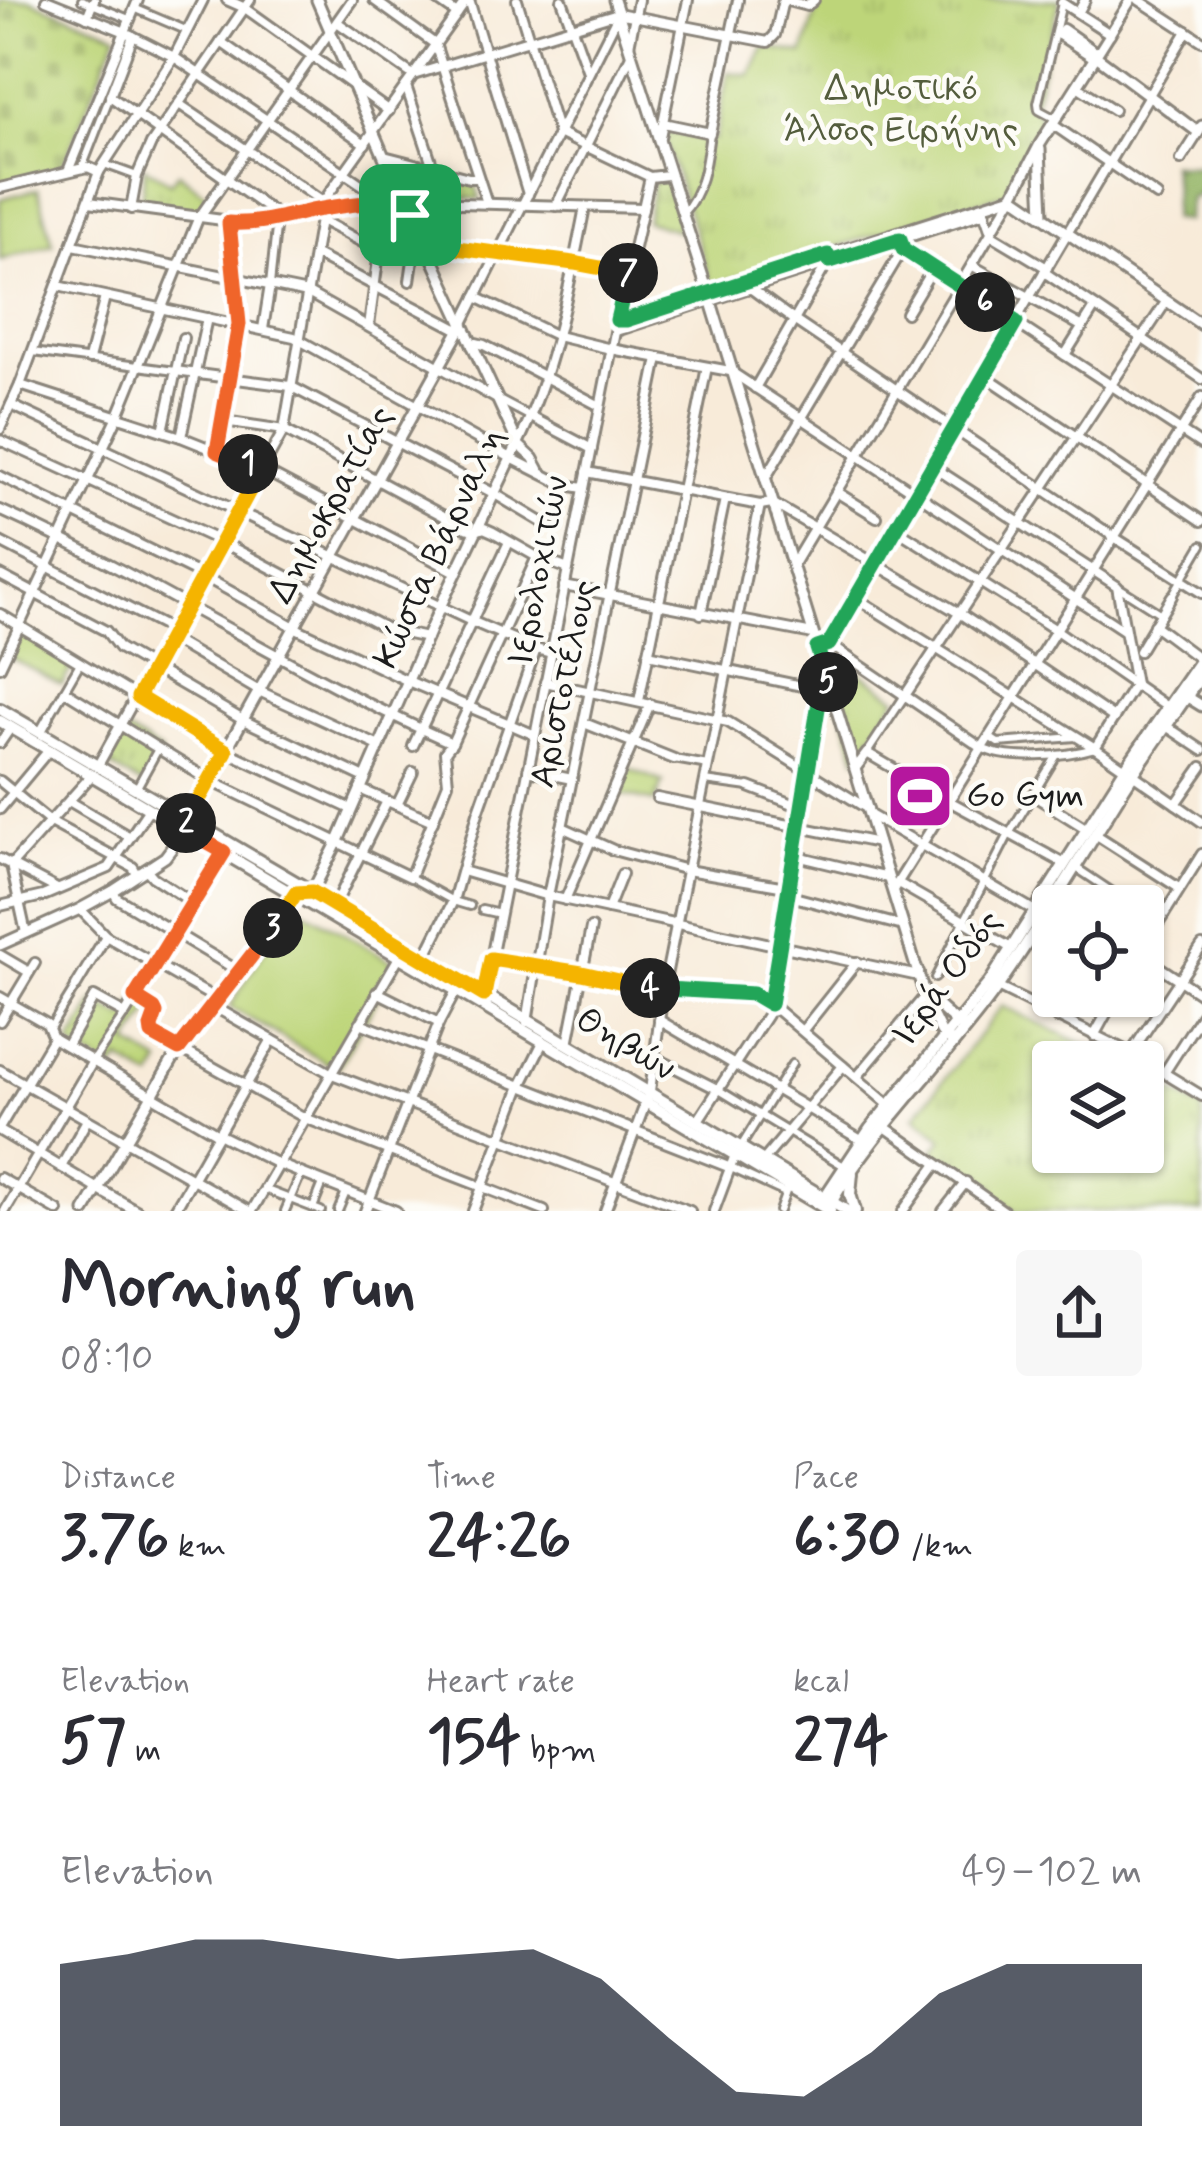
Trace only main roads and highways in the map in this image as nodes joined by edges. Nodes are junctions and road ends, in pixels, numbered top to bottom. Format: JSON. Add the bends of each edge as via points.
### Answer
{"nodes":[{"id":1,"x":1202,"y":659,"type":"edge"},
{"id":2,"x":1202,"y":674,"type":"edge"},
{"id":3,"x":1183,"y":694,"type":"junction"},
{"id":4,"x":0,"y":710,"type":"edge"},
{"id":5,"x":6,"y":724,"type":"edge"},
{"id":6,"x":95,"y":771,"type":"junction"},
{"id":7,"x":1129,"y":772,"type":"junction"},
{"id":8,"x":185,"y":825,"type":"junction"},
{"id":9,"x":1070,"y":866,"type":"junction"},
{"id":10,"x":305,"y":895,"type":"junction"},
{"id":11,"x":961,"y":1028,"type":"junction"},
{"id":12,"x":951,"y":1040,"type":"junction"},
{"id":13,"x":647,"y":1099,"type":"junction"},
{"id":14,"x":735,"y":1157,"type":"junction"},
{"id":15,"x":849,"y":1168,"type":"junction"},
{"id":16,"x":825,"y":1207,"type":"edge"},
{"id":17,"x":851,"y":1211,"type":"edge"}],
"edges":[{"from":1,"to":3,"type":"main road","name":"Ιερά Οδός"},
{"from":2,"to":3,"type":"main road","name":"Ιερά Οδός"},
{"from":3,"to":7,"type":"main road","name":"Ιερά Οδός"},
{"from":3,"to":7,"type":"main road","name":"Ιερά Οδός"},
{"from":4,"to":6,"type":"main road","name":"Θηβών"},
{"from":5,"to":6,"type":"main road","name":"Θηβών"},
{"from":6,"to":8,"type":"main road","name":"Θηβών"},
{"from":6,"to":8,"type":"main road","name":"Θηβών"},
{"from":7,"to":9,"type":"main road","name":"Ιερά Οδός"},
{"from":8,"to":10,"type":"main road","name":"Θηβών"},
{"from":8,"to":10,"type":"main road","name":"Θηβών"},
{"from":9,"to":11,"type":"main road","name":"Ιερά Οδός"},
{"from":9,"to":11,"type":"main road","name":"Ιερά Οδός","via":[[998,987]]},
{"from":10,"to":13,"type":"main road","name":"Θηβών"},
{"from":10,"to":13,"type":"main road","name":"Θηβών","via":[[335,905]]},
{"from":11,"to":12,"type":"main road","name":"Ιερά Οδός"},
{"from":12,"to":15,"type":"main road","name":"Ιερά Οδός"},
{"from":12,"to":15,"type":"main road","name":"Ιερά Οδός","via":[[861,1140]]},
{"from":13,"to":14,"type":"main road","name":"Θηβών"},
{"from":13,"to":14,"type":"main road","name":"Θηβών","via":[[697,1123]]},
{"from":14,"to":16,"type":"main road","name":"Θηβών"},
{"from":14,"to":16,"type":"main road","name":"Θηβών","via":[[763,1161]]},
{"from":15,"to":16,"type":"main road","name":"Ιερά Οδός"},
{"from":15,"to":17,"type":"main road"},
{"from":16,"to":17,"type":"main road","name":"Θηβών"}]}
